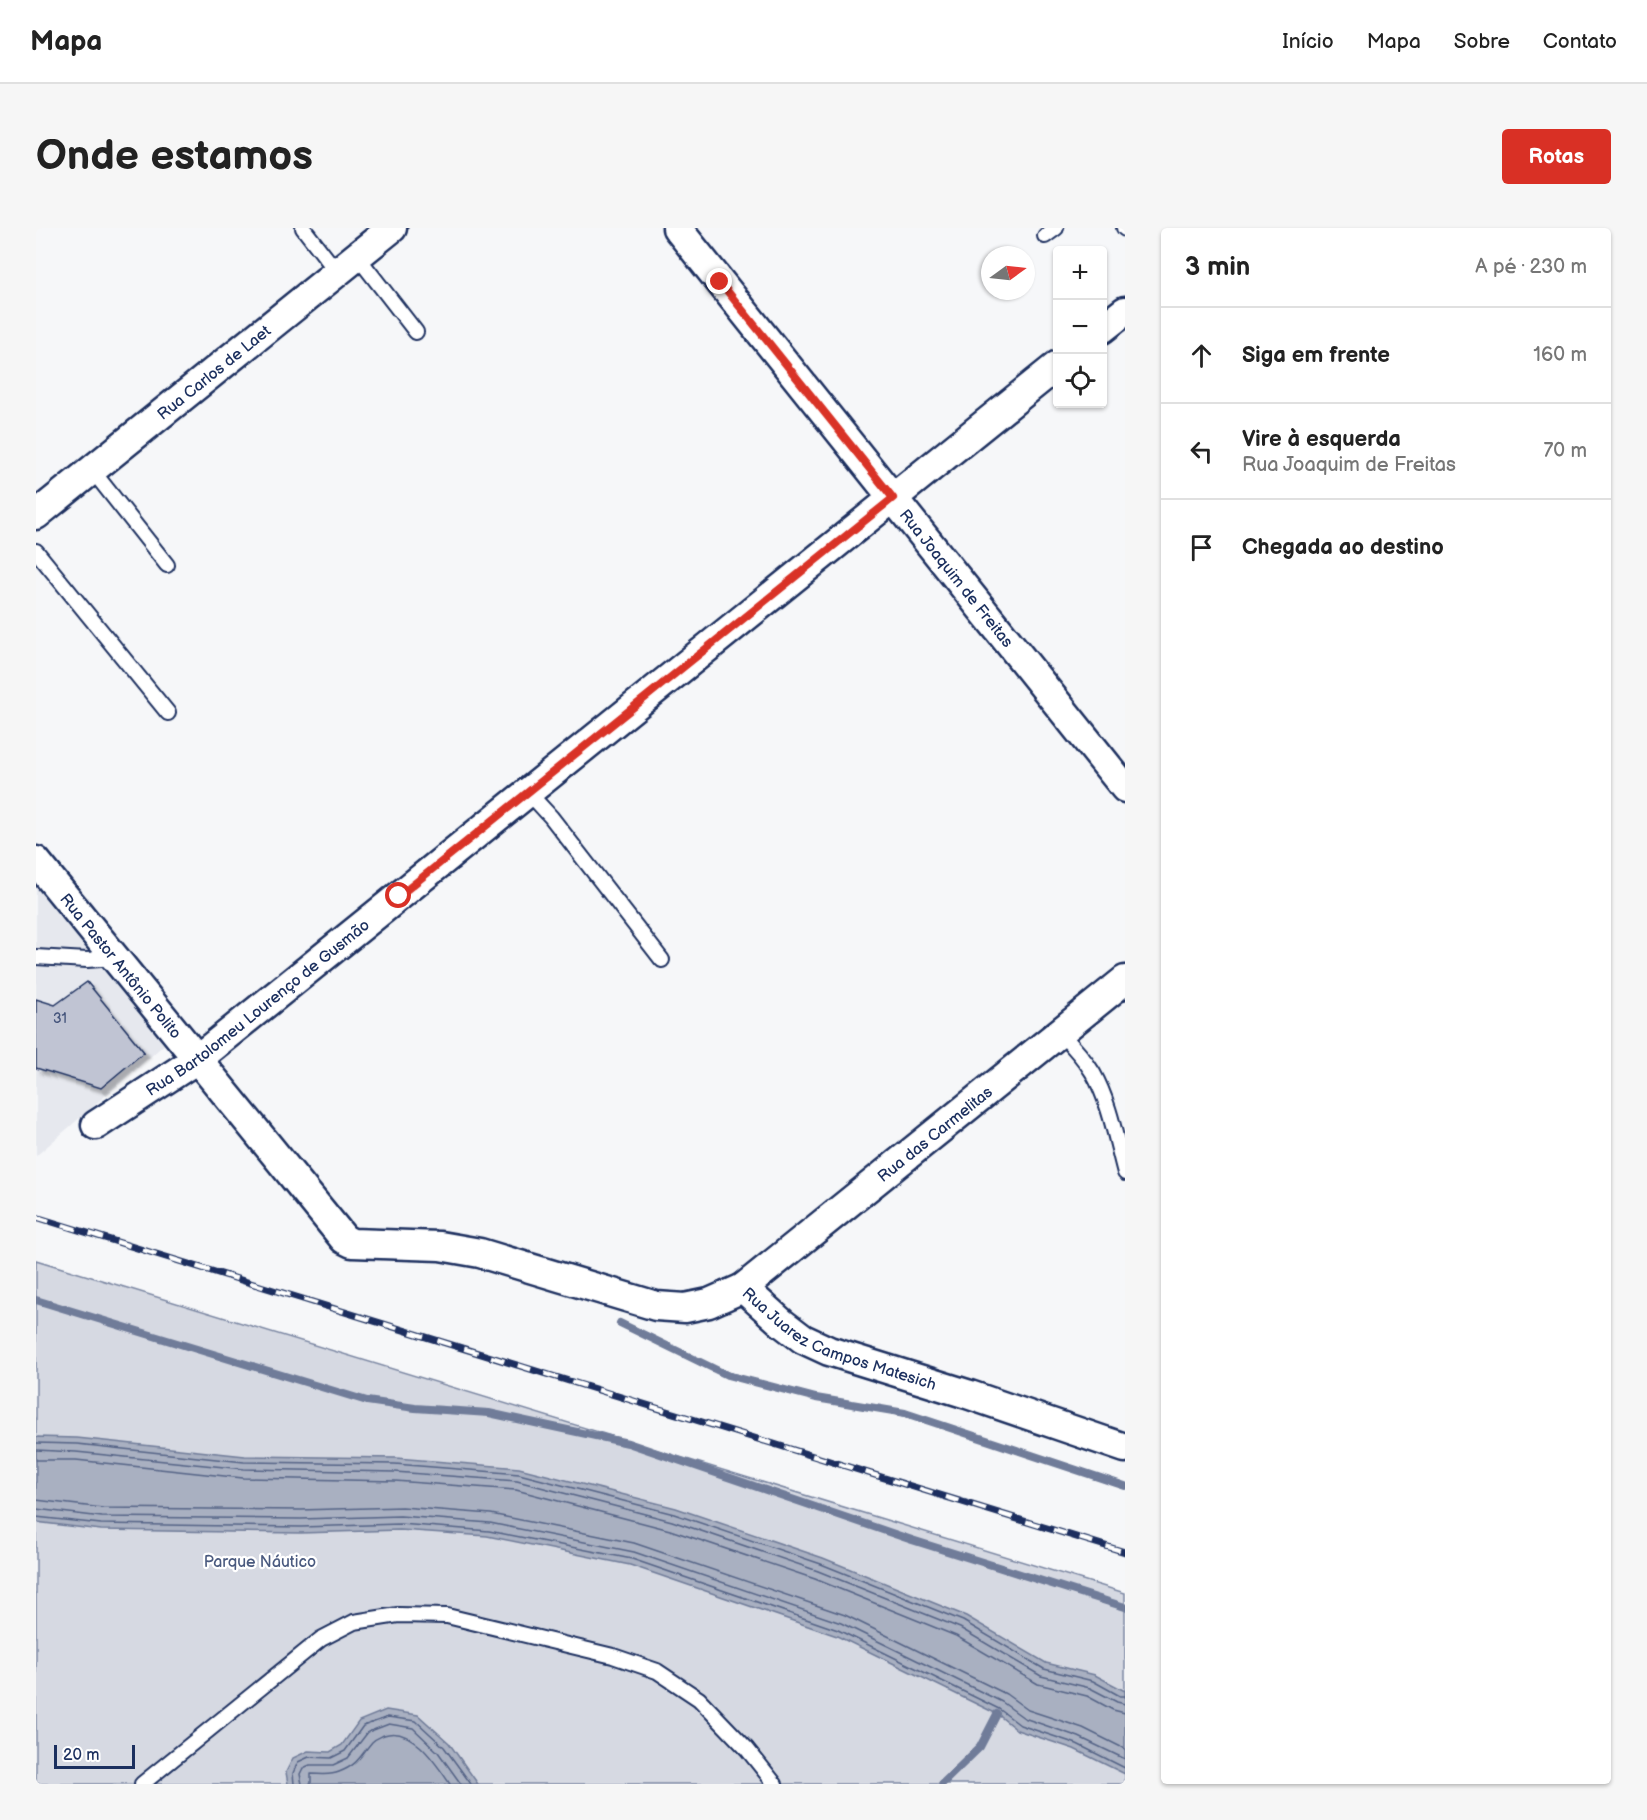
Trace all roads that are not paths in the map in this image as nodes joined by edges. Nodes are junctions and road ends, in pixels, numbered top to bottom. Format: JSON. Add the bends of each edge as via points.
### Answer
{"nodes":[{"id":1,"x":303,"y":228,"type":"edge"},
{"id":2,"x":392,"y":228,"type":"edge"},
{"id":3,"x":676,"y":228,"type":"edge"},
{"id":4,"x":347,"y":264,"type":"junction"},
{"id":5,"x":1125,"y":311,"type":"edge"},
{"id":6,"x":1107,"y":325,"type":"edge"},
{"id":7,"x":416,"y":332,"type":"dead end"},
{"id":8,"x":1053,"y":369,"type":"edge"},
{"id":9,"x":92,"y":470,"type":"junction"},
{"id":10,"x":893,"y":498,"type":"junction"},
{"id":11,"x":36,"y":515,"type":"edge"},
{"id":12,"x":36,"y":551,"type":"edge"},
{"id":13,"x":167,"y":566,"type":"dead end"},
{"id":14,"x":168,"y":713,"type":"dead end"},
{"id":15,"x":1125,"y":788,"type":"edge"},
{"id":16,"x":528,"y":792,"type":"junction"},
{"id":17,"x":36,"y":861,"type":"edge"},
{"id":18,"x":36,"y":957,"type":"edge"},
{"id":19,"x":115,"y":958,"type":"junction"},
{"id":20,"x":662,"y":960,"type":"dead end"},
{"id":21,"x":1125,"y":980,"type":"edge"},
{"id":22,"x":1060,"y":1032,"type":"junction"},
{"id":23,"x":197,"y":1059,"type":"junction"},
{"id":24,"x":96,"y":1125,"type":"dead end"},
{"id":25,"x":1125,"y":1173,"type":"edge"},
{"id":26,"x":344,"y":1239,"type":"joint"},
{"id":27,"x":743,"y":1288,"type":"junction"},
{"id":28,"x":1125,"y":1448,"type":"edge"},
{"id":29,"x":142,"y":1784,"type":"edge"},
{"id":30,"x":775,"y":1784,"type":"edge"}],
"edges":[{"from":1,"to":4,"type":"lane"},
{"from":2,"to":4,"type":"street","name":"Rua Carlos de Laet"},
{"from":3,"to":10,"type":"street","name":"Rua Joaquim de Freitas"},
{"from":4,"to":7,"type":"lane"},
{"from":4,"to":9,"type":"street","name":"Rua Carlos de Laet"},
{"from":5,"to":6,"type":"street"},
{"from":8,"to":10,"type":"street","name":"Rua Bartolomeu Lourenço de Gusmão"},
{"from":9,"to":11,"type":"street","name":"Rua Carlos de Laet"},
{"from":9,"to":13,"type":"lane"},
{"from":10,"to":15,"type":"street","name":"Rua Joaquim de Freitas"},
{"from":10,"to":16,"type":"street","name":"Rua Bartolomeu Lourenço de Gusmão"},
{"from":12,"to":14,"type":"lane"},
{"from":16,"to":20,"type":"lane"},
{"from":16,"to":23,"type":"street","name":"Rua Bartolomeu Lourenço de Gusmão"},
{"from":17,"to":19,"type":"street","name":"Rua Pastor Antônio Polito"},
{"from":18,"to":19,"type":"lane"},
{"from":19,"to":23,"type":"street","name":"Rua Pastor Antônio Polito"},
{"from":21,"to":22,"type":"street","name":"Rua das Carmelitas"},
{"from":22,"to":25,"type":"lane","via":[[1094,1075]]},
{"from":22,"to":27,"type":"street","name":"Rua das Carmelitas"},
{"from":23,"to":24,"type":"street","name":"Rua Bartolomeu Lourenço de Gusmão"},
{"from":23,"to":26,"type":"street","name":"Rua Pastor Antônio Polito"},
{"from":26,"to":27,"type":"street","name":"Rua Juarez Campos Matesich","via":[[352,1243],[440,1246],[480,1253],[656,1306],[685,1308],[709,1303]]},
{"from":27,"to":28,"type":"street","name":"Rua Juarez Campos Matesich","via":[[803,1339],[829,1351]]},
{"from":29,"to":30,"type":"lane","via":[[321,1639],[354,1623],[398,1615],[447,1616],[613,1656],[657,1671],[699,1699]]}]}
